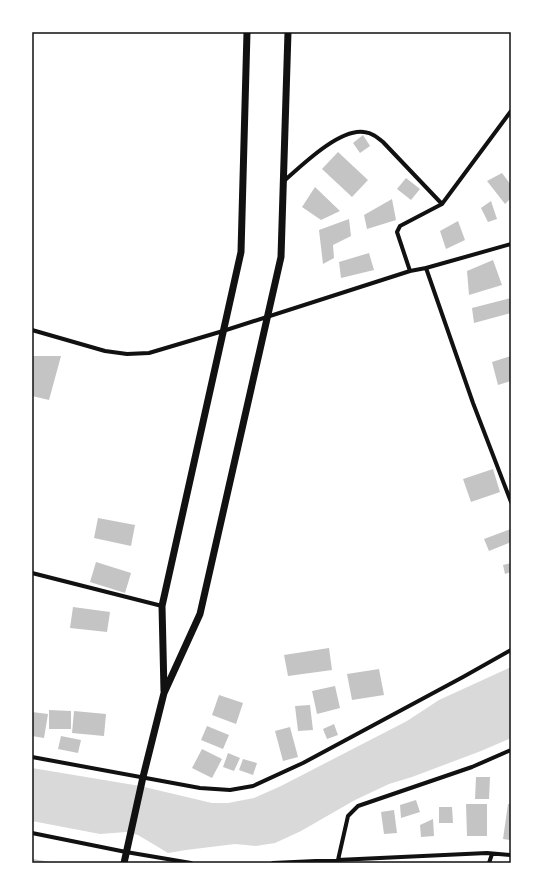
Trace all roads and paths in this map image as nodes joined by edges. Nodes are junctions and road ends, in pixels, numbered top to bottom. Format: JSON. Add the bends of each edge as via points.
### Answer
{"nodes":[{"id":1,"x":247,"y":32,"type":"edge"},
{"id":2,"x":288,"y":32,"type":"edge"},
{"id":3,"x":511,"y":111,"type":"edge"},
{"id":4,"x":283,"y":181,"type":"junction"},
{"id":5,"x":442,"y":204,"type":"junction"},
{"id":6,"x":511,"y":244,"type":"edge"},
{"id":7,"x":426,"y":268,"type":"junction"},
{"id":8,"x":410,"y":271,"type":"junction"},
{"id":9,"x":267,"y":317,"type":"junction"},
{"id":10,"x":32,"y":330,"type":"edge"},
{"id":11,"x":223,"y":332,"type":"junction"},
{"id":12,"x":511,"y":502,"type":"edge"},
{"id":13,"x":32,"y":573,"type":"edge"},
{"id":14,"x":162,"y":606,"type":"junction"},
{"id":15,"x":511,"y":650,"type":"edge"},
{"id":16,"x":164,"y":693,"type":"junction"},
{"id":17,"x":511,"y":750,"type":"edge"},
{"id":18,"x":32,"y":757,"type":"edge"},
{"id":19,"x":143,"y":777,"type":"junction"},
{"id":20,"x":32,"y":834,"type":"edge"},
{"id":21,"x":126,"y":852,"type":"junction"},
{"id":22,"x":492,"y":854,"type":"junction"},
{"id":23,"x":511,"y":855,"type":"edge"},
{"id":24,"x":338,"y":860,"type":"junction"},
{"id":25,"x":124,"y":863,"type":"edge"},
{"id":26,"x":191,"y":863,"type":"edge"},
{"id":27,"x":273,"y":863,"type":"edge"},
{"id":28,"x":490,"y":863,"type":"edge"}],
"edges":[{"from":1,"to":11,"type":"street","via":[[241,252]]},
{"from":2,"to":4,"type":"street"},
{"from":3,"to":5,"type":"street"},
{"from":4,"to":5,"type":"street","via":[[334,141],[362,131],[383,142]]},
{"from":4,"to":9,"type":"street","via":[[281,257]]},
{"from":5,"to":8,"type":"street","via":[[400,226],[397,232]]},
{"from":6,"to":7,"type":"street"},
{"from":7,"to":8,"type":"street"},
{"from":7,"to":12,"type":"street"},
{"from":8,"to":9,"type":"street"},
{"from":9,"to":11,"type":"street"},
{"from":9,"to":16,"type":"street","via":[[200,614]]},
{"from":10,"to":11,"type":"street","via":[[105,351],[127,354],[149,353]]},
{"from":11,"to":14,"type":"street"},
{"from":13,"to":14,"type":"street"},
{"from":14,"to":16,"type":"street"},
{"from":15,"to":19,"type":"street","via":[[303,764],[253,786],[230,790],[200,788]]},
{"from":16,"to":19,"type":"street"},
{"from":17,"to":24,"type":"street","via":[[472,767],[358,806],[348,816]]},
{"from":18,"to":19,"type":"street"},
{"from":19,"to":21,"type":"street"},
{"from":20,"to":21,"type":"street"},
{"from":21,"to":25,"type":"street"},
{"from":21,"to":26,"type":"street"},
{"from":22,"to":23,"type":"street"},
{"from":22,"to":24,"type":"street"},
{"from":22,"to":28,"type":"street"},
{"from":24,"to":27,"type":"street"}]}
